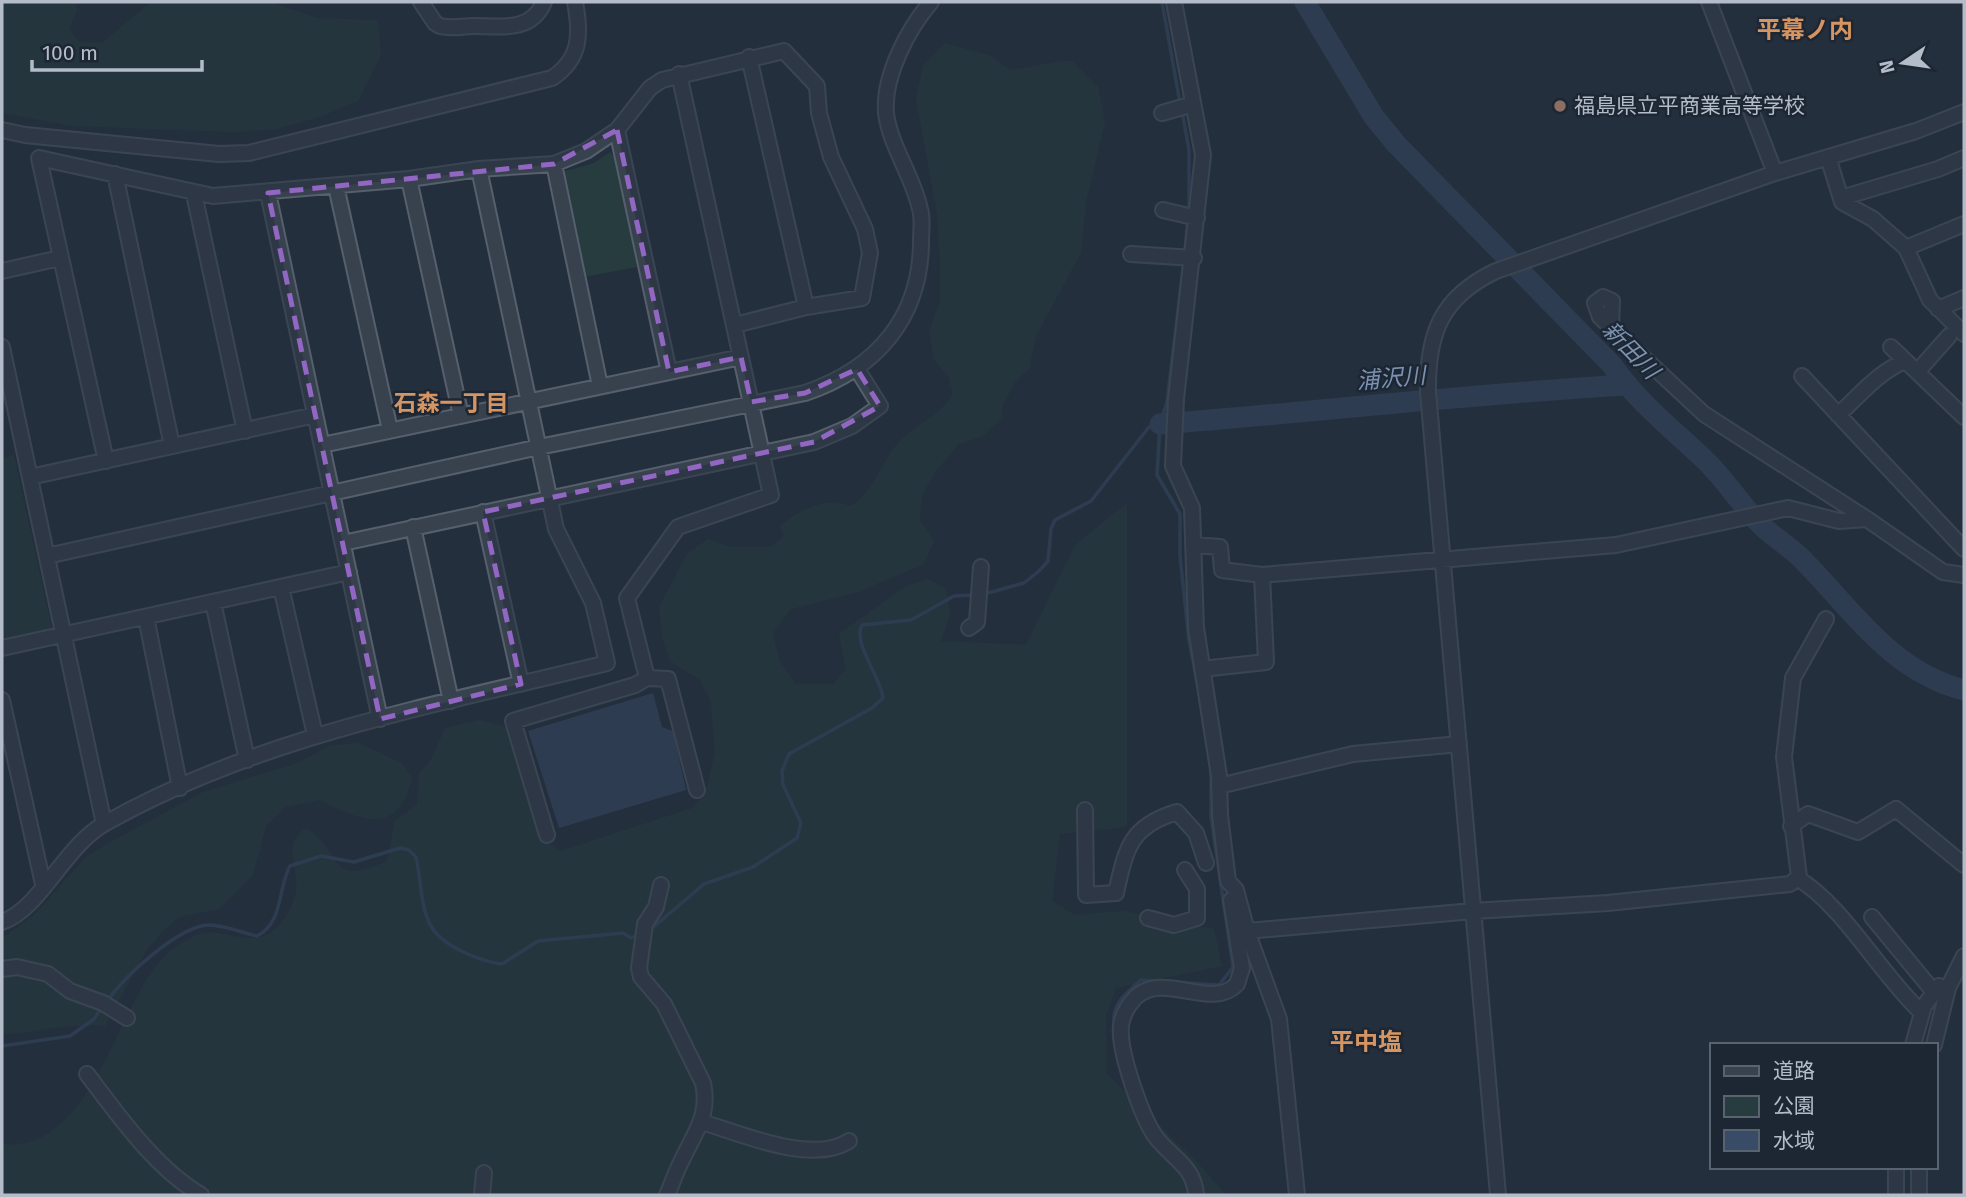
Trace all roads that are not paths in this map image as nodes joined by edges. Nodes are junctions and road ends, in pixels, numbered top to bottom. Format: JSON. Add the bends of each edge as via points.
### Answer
{"nodes":[{"id":1,"x":421,"y":2,"type":"edge"},
{"id":2,"x":544,"y":2,"type":"edge"},
{"id":3,"x":575,"y":2,"type":"edge"},
{"id":4,"x":931,"y":2,"type":"edge"},
{"id":5,"x":1174,"y":2,"type":"edge"},
{"id":6,"x":1709,"y":2,"type":"edge"},
{"id":7,"x":750,"y":57,"type":"junction"},
{"id":8,"x":679,"y":74,"type":"junction"},
{"id":9,"x":1194,"y":104,"type":"junction"},
{"id":10,"x":1964,"y":112,"type":"edge"},
{"id":11,"x":1162,"y":113,"type":"dead end"},
{"id":12,"x":2,"y":130,"type":"edge"},
{"id":13,"x":617,"y":130,"type":"junction"},
{"id":14,"x":1828,"y":157,"type":"junction"},
{"id":15,"x":1964,"y":158,"type":"edge"},
{"id":16,"x":554,"y":164,"type":"junction"},
{"id":17,"x":479,"y":169,"type":"junction"},
{"id":18,"x":1775,"y":173,"type":"junction"},
{"id":19,"x":115,"y":174,"type":"junction"},
{"id":20,"x":409,"y":179,"type":"junction"},
{"id":21,"x":336,"y":186,"type":"junction"},
{"id":22,"x":268,"y":193,"type":"junction"},
{"id":23,"x":194,"y":194,"type":"junction"},
{"id":24,"x":1841,"y":198,"type":"junction"},
{"id":25,"x":1163,"y":210,"type":"dead end"},
{"id":26,"x":1198,"y":218,"type":"junction"},
{"id":27,"x":1964,"y":223,"type":"edge"},
{"id":28,"x":1906,"y":248,"type":"junction"},
{"id":29,"x":1131,"y":254,"type":"dead end"},
{"id":30,"x":60,"y":258,"type":"junction"},
{"id":31,"x":1194,"y":258,"type":"junction"},
{"id":32,"x":2,"y":271,"type":"edge"},
{"id":33,"x":1964,"y":298,"type":"edge"},
{"id":34,"x":806,"y":307,"type":"junction"},
{"id":35,"x":1938,"y":309,"type":"junction"},
{"id":36,"x":735,"y":325,"type":"junction"},
{"id":37,"x":1611,"y":327,"type":"dead end"},
{"id":38,"x":1957,"y":335,"type":"edge"},
{"id":39,"x":2,"y":347,"type":"edge"},
{"id":40,"x":1891,"y":347,"type":"dead end"},
{"id":41,"x":741,"y":357,"type":"junction"},
{"id":42,"x":1912,"y":366,"type":"junction"},
{"id":43,"x":858,"y":369,"type":"junction"},
{"id":44,"x":669,"y":372,"type":"junction"},
{"id":45,"x":1802,"y":376,"type":"dead end"},
{"id":46,"x":600,"y":387,"type":"junction"},
{"id":47,"x":7,"y":400,"type":"edge"},
{"id":48,"x":529,"y":401,"type":"junction"},
{"id":49,"x":751,"y":402,"type":"junction"},
{"id":50,"x":316,"y":415,"type":"junction"},
{"id":51,"x":1838,"y":415,"type":"junction"},
{"id":52,"x":461,"y":416,"type":"junction"},
{"id":53,"x":1964,"y":417,"type":"edge"},
{"id":54,"x":390,"y":430,"type":"junction"},
{"id":55,"x":245,"y":431,"type":"junction"},
{"id":56,"x":322,"y":445,"type":"junction"},
{"id":57,"x":172,"y":446,"type":"junction"},
{"id":58,"x":539,"y":447,"type":"junction"},
{"id":59,"x":761,"y":452,"type":"junction"},
{"id":60,"x":106,"y":461,"type":"junction"},
{"id":61,"x":30,"y":477,"type":"junction"},
{"id":62,"x":332,"y":495,"type":"junction"},
{"id":63,"x":550,"y":497,"type":"junction"},
{"id":64,"x":483,"y":512,"type":"junction"},
{"id":65,"x":1867,"y":519,"type":"junction"},
{"id":66,"x":413,"y":527,"type":"junction"},
{"id":67,"x":343,"y":543,"type":"junction"},
{"id":68,"x":1194,"y":545,"type":"junction"},
{"id":69,"x":1964,"y":549,"type":"edge"},
{"id":70,"x":47,"y":556,"type":"junction"},
{"id":71,"x":1443,"y":557,"type":"junction"},
{"id":72,"x":981,"y":567,"type":"dead end"},
{"id":73,"x":349,"y":572,"type":"junction"},
{"id":74,"x":1262,"y":575,"type":"junction"},
{"id":75,"x":1964,"y":575,"type":"edge"},
{"id":76,"x":281,"y":587,"type":"junction"},
{"id":77,"x":213,"y":602,"type":"junction"},
{"id":78,"x":146,"y":617,"type":"junction"},
{"id":79,"x":1826,"y":619,"type":"dead end"},
{"id":80,"x":969,"y":628,"type":"dead end"},
{"id":81,"x":64,"y":635,"type":"junction"},
{"id":82,"x":2,"y":648,"type":"edge"},
{"id":83,"x":1202,"y":669,"type":"junction"},
{"id":84,"x":647,"y":678,"type":"junction"},
{"id":85,"x":521,"y":684,"type":"junction"},
{"id":86,"x":2,"y":700,"type":"edge"},
{"id":87,"x":451,"y":701,"type":"junction"},
{"id":88,"x":380,"y":719,"type":"junction"},
{"id":89,"x":315,"y":735,"type":"junction"},
{"id":90,"x":1459,"y":744,"type":"junction"},
{"id":91,"x":247,"y":760,"type":"junction"},
{"id":92,"x":1219,"y":786,"type":"junction"},
{"id":93,"x":180,"y":788,"type":"junction"},
{"id":94,"x":697,"y":790,"type":"dead end"},
{"id":95,"x":1085,"y":810,"type":"dead end"},
{"id":96,"x":104,"y":824,"type":"junction"},
{"id":97,"x":1791,"y":826,"type":"junction"},
{"id":98,"x":547,"y":835,"type":"dead end"},
{"id":99,"x":1225,"y":859,"type":"junction"},
{"id":100,"x":1206,"y":863,"type":"junction"},
{"id":101,"x":1964,"y":865,"type":"edge"},
{"id":102,"x":1797,"y":878,"type":"junction"},
{"id":103,"x":1228,"y":881,"type":"junction"},
{"id":104,"x":43,"y":884,"type":"junction"},
{"id":105,"x":661,"y":886,"type":"dead end"},
{"id":106,"x":1473,"y":911,"type":"junction"},
{"id":107,"x":1872,"y":917,"type":"dead end"},
{"id":108,"x":1148,"y":918,"type":"dead end"},
{"id":109,"x":2,"y":922,"type":"edge"},
{"id":110,"x":1247,"y":931,"type":"junction"},
{"id":111,"x":1964,"y":956,"type":"edge"},
{"id":112,"x":2,"y":969,"type":"edge"},
{"id":113,"x":1951,"y":983,"type":"junction"},
{"id":114,"x":1933,"y":991,"type":"junction"},
{"id":115,"x":1922,"y":1013,"type":"junction"},
{"id":116,"x":127,"y":1018,"type":"dead end"},
{"id":117,"x":1914,"y":1043,"type":"edge"},
{"id":118,"x":1935,"y":1043,"type":"edge"},
{"id":119,"x":87,"y":1074,"type":"dead end"},
{"id":120,"x":702,"y":1122,"type":"junction"},
{"id":121,"x":849,"y":1141,"type":"dead end"},
{"id":122,"x":1896,"y":1169,"type":"edge"},
{"id":123,"x":1919,"y":1169,"type":"edge"},
{"id":124,"x":484,"y":1173,"type":"dead end"},
{"id":125,"x":201,"y":1195,"type":"edge"},
{"id":126,"x":482,"y":1195,"type":"edge"},
{"id":127,"x":667,"y":1195,"type":"edge"},
{"id":128,"x":1196,"y":1195,"type":"edge"},
{"id":129,"x":1297,"y":1195,"type":"edge"},
{"id":130,"x":1497,"y":1195,"type":"edge"},
{"id":131,"x":1896,"y":1195,"type":"edge"},
{"id":132,"x":1919,"y":1195,"type":"edge"}],
"edges":[{"from":1,"to":2,"type":"street","via":[[440,26],[496,29],[523,23]]},
{"from":3,"to":12,"type":"street","via":[[579,43],[573,60],[552,78],[249,153],[219,154]]},
{"from":4,"to":43,"type":"street","via":[[906,41],[886,111],[921,211],[919,278],[905,315],[876,354]]},
{"from":5,"to":9,"type":"street"},
{"from":6,"to":18,"type":"street"},
{"from":7,"to":8,"type":"street"},
{"from":7,"to":34,"type":"street"},
{"from":7,"to":34,"type":"street","via":[[784,51],[817,86],[831,157],[865,229],[870,253],[862,298]]},
{"from":8,"to":13,"type":"street","via":[[650,88]]},
{"from":8,"to":36,"type":"street"},
{"from":9,"to":11,"type":"street"},
{"from":9,"to":26,"type":"street","via":[[1203,155]]},
{"from":10,"to":14,"type":"street"},
{"from":13,"to":16,"type":"street","via":[[586,151]]},
{"from":13,"to":44,"type":"street"},
{"from":14,"to":18,"type":"street"},
{"from":14,"to":24,"type":"street"},
{"from":15,"to":24,"type":"street"},
{"from":16,"to":17,"type":"street"},
{"from":16,"to":46,"type":"street"},
{"from":17,"to":20,"type":"street"},
{"from":17,"to":48,"type":"street"},
{"from":18,"to":71,"type":"street","via":[[1496,271],[1468,287],[1439,320],[1427,363]]},
{"from":19,"to":23,"type":"street"},
{"from":19,"to":30,"type":"street","via":[[39,158]]},
{"from":19,"to":57,"type":"street"},
{"from":20,"to":21,"type":"street"},
{"from":20,"to":52,"type":"street"},
{"from":21,"to":22,"type":"street"},
{"from":21,"to":54,"type":"street"},
{"from":22,"to":23,"type":"street"},
{"from":22,"to":50,"type":"street"},
{"from":23,"to":55,"type":"street"},
{"from":24,"to":28,"type":"street"},
{"from":25,"to":26,"type":"street"},
{"from":26,"to":31,"type":"street"},
{"from":27,"to":28,"type":"street"},
{"from":28,"to":35,"type":"street"},
{"from":29,"to":31,"type":"street"},
{"from":30,"to":32,"type":"street"},
{"from":30,"to":60,"type":"street"},
{"from":31,"to":68,"type":"street","via":[[1173,466],[1192,508]]},
{"from":33,"to":35,"type":"street"},
{"from":34,"to":36,"type":"street"},
{"from":35,"to":38,"type":"street"},
{"from":36,"to":41,"type":"street"},
{"from":37,"to":65,"type":"street","via":[[1704,414]]},
{"from":38,"to":42,"type":"street"},
{"from":39,"to":47,"type":"street"},
{"from":40,"to":42,"type":"street"},
{"from":41,"to":44,"type":"street"},
{"from":41,"to":49,"type":"street"},
{"from":42,"to":51,"type":"street","via":[[1886,372]]},
{"from":42,"to":53,"type":"street"},
{"from":43,"to":49,"type":"street","via":[[805,393]]},
{"from":43,"to":59,"type":"street","via":[[880,406],[852,426],[814,442]]},
{"from":44,"to":46,"type":"street"},
{"from":45,"to":51,"type":"street"},
{"from":46,"to":48,"type":"street"},
{"from":47,"to":61,"type":"street"},
{"from":48,"to":52,"type":"street"},
{"from":48,"to":58,"type":"street"},
{"from":49,"to":58,"type":"street"},
{"from":49,"to":59,"type":"street"},
{"from":50,"to":55,"type":"street"},
{"from":50,"to":56,"type":"street"},
{"from":51,"to":69,"type":"street"},
{"from":52,"to":54,"type":"street"},
{"from":54,"to":56,"type":"street"},
{"from":55,"to":57,"type":"street"},
{"from":56,"to":62,"type":"street"},
{"from":57,"to":60,"type":"street"},
{"from":58,"to":62,"type":"street"},
{"from":58,"to":63,"type":"street"},
{"from":59,"to":63,"type":"street"},
{"from":59,"to":84,"type":"street","via":[[771,495],[678,527],[627,598]]},
{"from":60,"to":61,"type":"street"},
{"from":61,"to":70,"type":"street"},
{"from":62,"to":67,"type":"street"},
{"from":62,"to":70,"type":"street"},
{"from":63,"to":64,"type":"street"},
{"from":63,"to":85,"type":"street","via":[[556,529],[600,623],[607,663]]},
{"from":64,"to":66,"type":"street"},
{"from":64,"to":85,"type":"street"},
{"from":65,"to":71,"type":"street","via":[[1839,521],[1788,508],[1616,545]]},
{"from":65,"to":75,"type":"street","via":[[1942,572]]},
{"from":66,"to":67,"type":"street"},
{"from":66,"to":87,"type":"street"},
{"from":67,"to":73,"type":"street"},
{"from":68,"to":74,"type":"street","via":[[1220,547],[1222,570]]},
{"from":68,"to":83,"type":"street"},
{"from":70,"to":81,"type":"street"},
{"from":71,"to":74,"type":"street"},
{"from":71,"to":90,"type":"street"},
{"from":72,"to":80,"type":"street","via":[[976,622]]},
{"from":73,"to":76,"type":"street"},
{"from":73,"to":88,"type":"street"},
{"from":74,"to":83,"type":"street","via":[[1266,662]]},
{"from":76,"to":77,"type":"street"},
{"from":76,"to":89,"type":"street"},
{"from":77,"to":78,"type":"street"},
{"from":77,"to":91,"type":"street"},
{"from":78,"to":81,"type":"street"},
{"from":78,"to":93,"type":"street"},
{"from":79,"to":97,"type":"street","via":[[1793,678],[1784,757]]},
{"from":81,"to":82,"type":"street"},
{"from":81,"to":96,"type":"street"},
{"from":83,"to":92,"type":"street"},
{"from":84,"to":94,"type":"street","via":[[668,678]]},
{"from":84,"to":98,"type":"street","via":[[513,721]]},
{"from":85,"to":87,"type":"street"},
{"from":86,"to":104,"type":"street"},
{"from":87,"to":88,"type":"street"},
{"from":88,"to":89,"type":"street"},
{"from":89,"to":91,"type":"street"},
{"from":90,"to":92,"type":"street","via":[[1353,754]]},
{"from":90,"to":106,"type":"street"},
{"from":91,"to":93,"type":"street"},
{"from":92,"to":99,"type":"street"},
{"from":93,"to":96,"type":"street"},
{"from":95,"to":100,"type":"street","via":[[1086,895],[1116,893],[1124,859],[1137,832],[1177,812],[1196,833]]},
{"from":96,"to":104,"type":"street"},
{"from":97,"to":101,"type":"street","via":[[1808,814],[1858,832],[1896,809]]},
{"from":97,"to":102,"type":"street"},
{"from":99,"to":100,"type":"street"},
{"from":99,"to":103,"type":"street"},
{"from":100,"to":108,"type":"street","via":[[1183,871],[1197,890],[1197,918],[1174,925]]},
{"from":102,"to":106,"type":"street","via":[[1790,884],[1608,903]]},
{"from":102,"to":115,"type":"street","via":[[1823,896]]},
{"from":103,"to":110,"type":"street","via":[[1236,890]]},
{"from":103,"to":128,"type":"street","via":[[1242,968],[1237,984],[1225,992],[1147,990],[1130,1004],[1121,1027],[1127,1061],[1149,1124],[1190,1172]]},
{"from":104,"to":109,"type":"street","via":[[31,902]]},
{"from":105,"to":120,"type":"street","via":[[645,924],[639,968],[664,1004],[703,1083],[706,1111]]},
{"from":106,"to":110,"type":"street"},
{"from":106,"to":130,"type":"street"},
{"from":107,"to":114,"type":"street"},
{"from":110,"to":129,"type":"street","via":[[1279,1019]]},
{"from":111,"to":113,"type":"street"},
{"from":112,"to":116,"type":"street","via":[[17,967],[48,974],[70,991]]},
{"from":113,"to":114,"type":"street"},
{"from":113,"to":118,"type":"street"},
{"from":114,"to":115,"type":"street"},
{"from":115,"to":117,"type":"street"},
{"from":119,"to":125,"type":"street","via":[[141,1141]]},
{"from":120,"to":121,"type":"street","via":[[796,1148],[829,1150]]},
{"from":120,"to":127,"type":"street"},
{"from":122,"to":131,"type":"street"},
{"from":123,"to":132,"type":"street"},
{"from":124,"to":126,"type":"street"}]}
